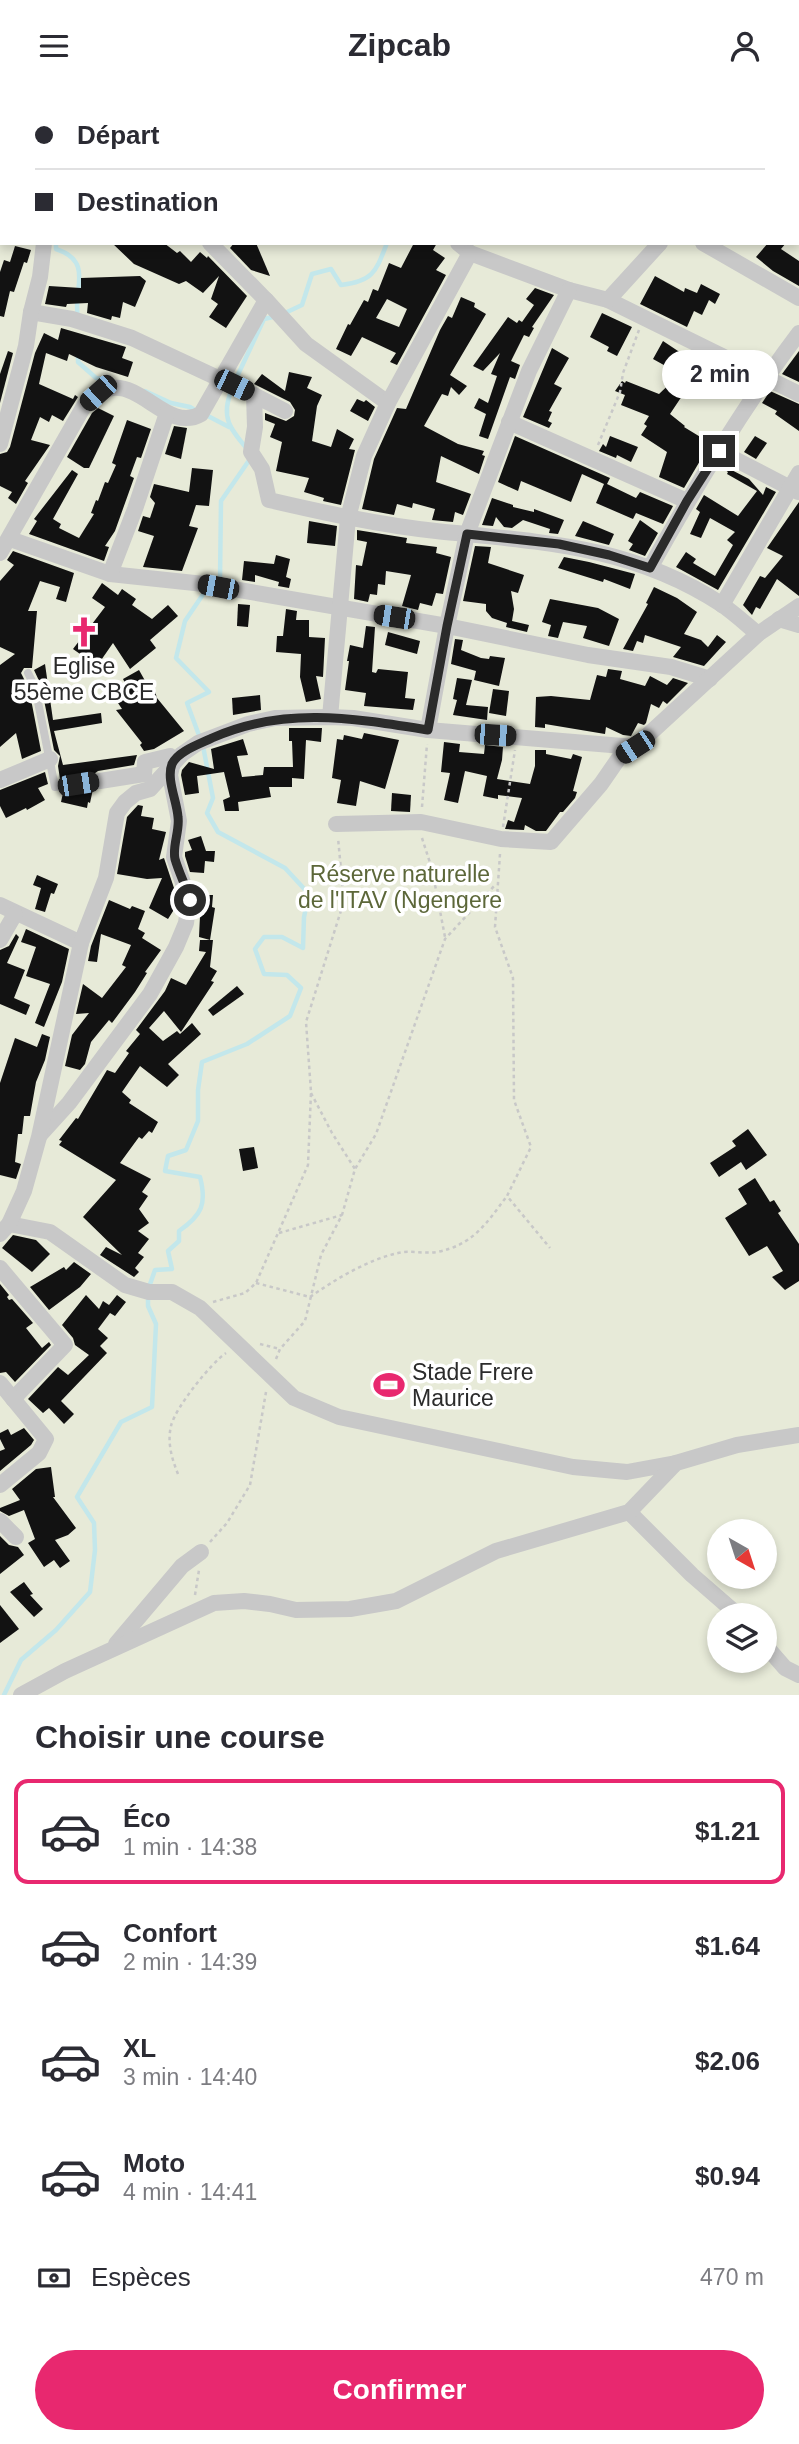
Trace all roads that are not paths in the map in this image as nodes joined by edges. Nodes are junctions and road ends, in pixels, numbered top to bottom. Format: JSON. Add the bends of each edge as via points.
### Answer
{"nodes":[{"id":1,"x":44,"y":245,"type":"edge"},
{"id":2,"x":212,"y":245,"type":"edge"},
{"id":3,"x":658,"y":245,"type":"edge"},
{"id":4,"x":706,"y":245,"type":"edge"},
{"id":5,"x":464,"y":248,"type":"edge"},
{"id":6,"x":569,"y":290,"type":"junction"},
{"id":7,"x":799,"y":298,"type":"edge"},
{"id":8,"x":266,"y":300,"type":"junction"},
{"id":9,"x":608,"y":300,"type":"junction"},
{"id":10,"x":31,"y":312,"type":"junction"},
{"id":11,"x":799,"y":333,"type":"edge"},
{"id":12,"x":765,"y":379,"type":"junction"},
{"id":13,"x":220,"y":381,"type":"junction"},
{"id":14,"x":799,"y":394,"type":"edge"},
{"id":15,"x":254,"y":395,"type":"junction"},
{"id":16,"x":388,"y":403,"type":"junction"},
{"id":17,"x":285,"y":411,"type":"dead end"},
{"id":18,"x":167,"y":413,"type":"junction"},
{"id":19,"x":509,"y":422,"type":"junction"},
{"id":20,"x":0,"y":444,"type":"edge"},
{"id":21,"x":719,"y":451,"type":"junction"},
{"id":22,"x":799,"y":473,"type":"edge"},
{"id":23,"x":794,"y":490,"type":"edge"},
{"id":24,"x":687,"y":501,"type":"junction"},
{"id":25,"x":348,"y":518,"type":"junction"},
{"id":26,"x":467,"y":534,"type":"junction"},
{"id":27,"x":10,"y":539,"type":"junction"},
{"id":28,"x":0,"y":554,"type":"edge"},
{"id":29,"x":650,"y":568,"type":"junction"},
{"id":30,"x":110,"y":574,"type":"junction"},
{"id":31,"x":722,"y":605,"type":"junction"},
{"id":32,"x":799,"y":606,"type":"edge"},
{"id":33,"x":341,"y":609,"type":"junction"},
{"id":34,"x":779,"y":619,"type":"junction"},
{"id":35,"x":799,"y":625,"type":"edge"},
{"id":36,"x":447,"y":626,"type":"junction"},
{"id":37,"x":758,"y":634,"type":"junction"},
{"id":38,"x":27,"y":673,"type":"dead end"},
{"id":39,"x":710,"y":678,"type":"junction"},
{"id":40,"x":330,"y":717,"type":"junction"},
{"id":41,"x":428,"y":730,"type":"junction"},
{"id":42,"x":635,"y":747,"type":"junction"},
{"id":43,"x":50,"y":759,"type":"junction"},
{"id":44,"x":173,"y":762,"type":"junction"},
{"id":45,"x":0,"y":780,"type":"edge"},
{"id":46,"x":100,"y":781,"type":"joint"},
{"id":47,"x":336,"y":824,"type":"road end"},
{"id":48,"x":0,"y":905,"type":"edge"},
{"id":49,"x":15,"y":914,"type":"junction"},
{"id":50,"x":0,"y":940,"type":"edge"},
{"id":51,"x":81,"y":943,"type":"junction"},
{"id":52,"x":39,"y":1137,"type":"junction"},
{"id":53,"x":4,"y":1229,"type":"edge"},
{"id":54,"x":0,"y":1268,"type":"edge"},
{"id":55,"x":0,"y":1383,"type":"edge"},
{"id":56,"x":13,"y":1399,"type":"junction"},
{"id":57,"x":799,"y":1435,"type":"edge"},
{"id":58,"x":676,"y":1463,"type":"junction"},
{"id":59,"x":0,"y":1485,"type":"edge"},
{"id":60,"x":629,"y":1512,"type":"junction"},
{"id":61,"x":0,"y":1521,"type":"edge"},
{"id":62,"x":16,"y":1537,"type":"dead end"},
{"id":63,"x":201,"y":1552,"type":"road end"},
{"id":64,"x":724,"y":1603,"type":"edge"},
{"id":65,"x":112,"y":1649,"type":"junction"},
{"id":66,"x":777,"y":1659,"type":"edge"},
{"id":67,"x":799,"y":1675,"type":"edge"},
{"id":68,"x":21,"y":1695,"type":"edge"}],
"edges":[{"from":1,"to":10,"type":"street"},
{"from":2,"to":8,"type":"street"},
{"from":3,"to":9,"type":"street"},
{"from":4,"to":7,"type":"street"},
{"from":5,"to":6,"type":"street"},
{"from":5,"to":16,"type":"street"},
{"from":6,"to":9,"type":"street"},
{"from":6,"to":19,"type":"street"},
{"from":8,"to":13,"type":"street"},
{"from":8,"to":16,"type":"street","via":[[306,344]]},
{"from":9,"to":12,"type":"street"},
{"from":10,"to":13,"type":"street","via":[[72,319],[146,343]]},
{"from":10,"to":20,"type":"street"},
{"from":11,"to":12,"type":"street"},
{"from":12,"to":14,"type":"street"},
{"from":12,"to":21,"type":"street"},
{"from":13,"to":15,"type":"street"},
{"from":13,"to":18,"type":"street","via":[[199,414]]},
{"from":15,"to":17,"type":"street"},
{"from":15,"to":25,"type":"street","via":[[251,452],[262,469],[270,500]]},
{"from":16,"to":25,"type":"street","via":[[364,456]]},
{"from":18,"to":27,"type":"street","via":[[122,389],[98,393],[84,406]]},
{"from":18,"to":30,"type":"street"},
{"from":19,"to":24,"type":"street"},
{"from":19,"to":26,"type":"street"},
{"from":21,"to":23,"type":"street"},
{"from":21,"to":24,"type":"street"},
{"from":22,"to":23,"type":"street"},
{"from":23,"to":31,"type":"street"},
{"from":24,"to":29,"type":"street"},
{"from":25,"to":26,"type":"street"},
{"from":25,"to":33,"type":"street"},
{"from":26,"to":29,"type":"street","via":[[559,544]]},
{"from":26,"to":36,"type":"street"},
{"from":27,"to":28,"type":"street"},
{"from":27,"to":30,"type":"street"},
{"from":29,"to":31,"type":"street"},
{"from":30,"to":33,"type":"street","via":[[211,585]]},
{"from":31,"to":37,"type":"street"},
{"from":32,"to":34,"type":"street"},
{"from":33,"to":36,"type":"street"},
{"from":33,"to":40,"type":"street"},
{"from":34,"to":35,"type":"street"},
{"from":34,"to":37,"type":"street"},
{"from":36,"to":39,"type":"street"},
{"from":36,"to":41,"type":"street"},
{"from":37,"to":39,"type":"street"},
{"from":38,"to":43,"type":"lane","via":[[35,687]]},
{"from":39,"to":42,"type":"street"},
{"from":40,"to":41,"type":"street"},
{"from":40,"to":44,"type":"street","via":[[275,719],[239,727],[205,741]]},
{"from":41,"to":42,"type":"street"},
{"from":42,"to":47,"type":"street","via":[[619,758],[551,842],[501,839],[421,822]]},
{"from":43,"to":45,"type":"street"},
{"from":43,"to":46,"type":"lane","via":[[55,787]]},
{"from":44,"to":46,"type":"street","via":[[170,756],[145,762],[144,774]]},
{"from":44,"to":51,"type":"street","via":[[150,789],[136,793],[117,813],[106,878]]},
{"from":44,"to":52,"type":"street","via":[[170,775],[179,821],[174,857],[190,900],[186,923],[150,994]]},
{"from":48,"to":49,"type":"street"},
{"from":49,"to":50,"type":"street"},
{"from":49,"to":51,"type":"street"},
{"from":51,"to":52,"type":"street"},
{"from":52,"to":53,"type":"street","via":[[24,1191]]},
{"from":53,"to":58,"type":"street","via":[[50,1232],[125,1285],[172,1292],[200,1308],[295,1398],[340,1416],[573,1468],[628,1472]]},
{"from":54,"to":56,"type":"street","via":[[65,1345]]},
{"from":55,"to":56,"type":"street"},
{"from":56,"to":59,"type":"street","via":[[46,1439],[39,1453]]},
{"from":57,"to":58,"type":"street","via":[[737,1445]]},
{"from":58,"to":60,"type":"street"},
{"from":60,"to":64,"type":"street"},
{"from":60,"to":65,"type":"street","via":[[496,1551],[396,1601],[350,1609],[296,1610],[244,1601],[214,1603]]},
{"from":61,"to":62,"type":"street"},
{"from":63,"to":65,"type":"street","via":[[182,1566]]},
{"from":65,"to":68,"type":"street"},
{"from":66,"to":67,"type":"street"}]}
